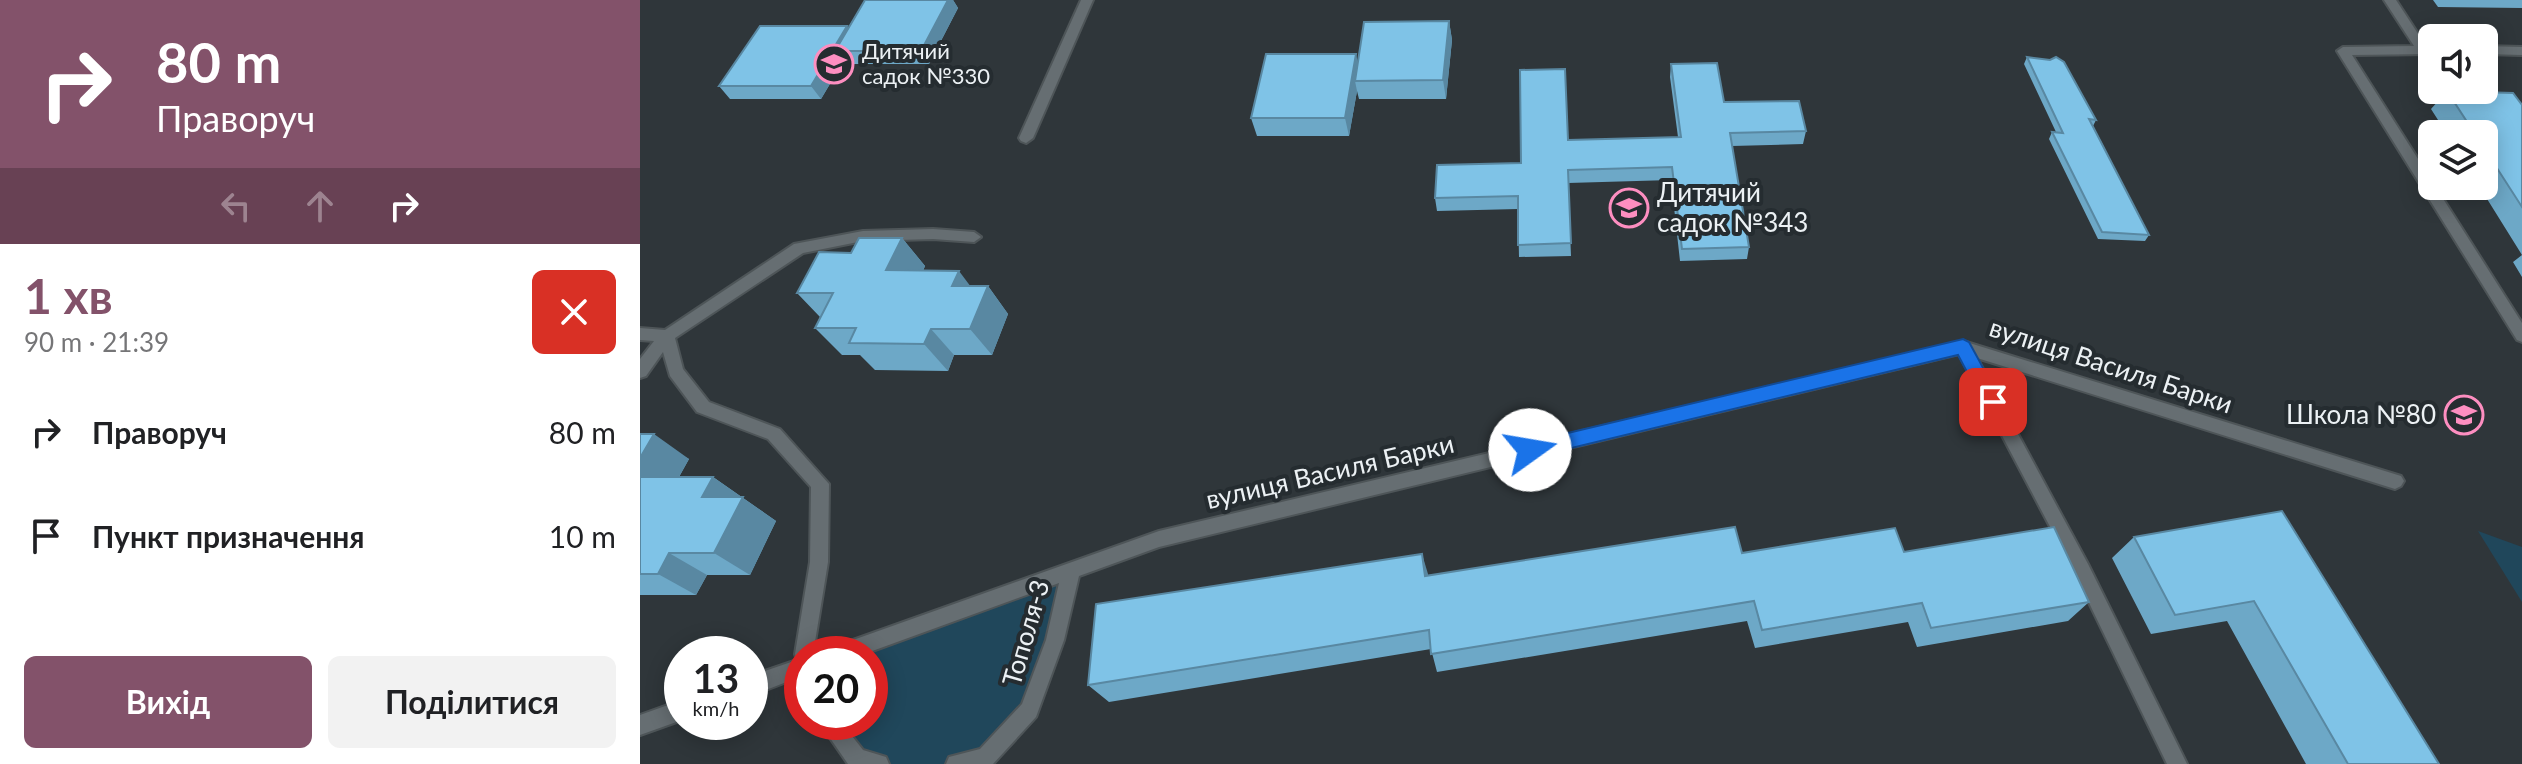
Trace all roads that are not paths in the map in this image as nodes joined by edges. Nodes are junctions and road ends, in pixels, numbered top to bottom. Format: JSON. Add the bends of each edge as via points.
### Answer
{"nodes":[{"id":1,"x":1087,"y":0,"type":"edge"},
{"id":2,"x":2390,"y":0,"type":"edge"},
{"id":3,"x":2418,"y":38,"type":"edge"},
{"id":4,"x":2418,"y":50,"type":"edge"},
{"id":5,"x":2498,"y":50,"type":"edge"},
{"id":6,"x":2522,"y":51,"type":"edge"},
{"id":7,"x":1026,"y":138,"type":"dead end"},
{"id":8,"x":974,"y":237,"type":"dead end"},
{"id":9,"x":640,"y":334,"type":"edge"},
{"id":10,"x":667,"y":336,"type":"junction"},
{"id":11,"x":2522,"y":336,"type":"edge"},
{"id":12,"x":1963,"y":347,"type":"junction"},
{"id":13,"x":640,"y":371,"type":"edge"},
{"id":14,"x":2395,"y":481,"type":"dead end"},
{"id":15,"x":1071,"y":571,"type":"junction"},
{"id":16,"x":807,"y":636,"type":"edge"},
{"id":17,"x":888,"y":636,"type":"edge"},
{"id":18,"x":664,"y":716,"type":"edge"},
{"id":19,"x":640,"y":725,"type":"edge"},
{"id":20,"x":843,"y":740,"type":"edge"},
{"id":21,"x":879,"y":764,"type":"edge"},
{"id":22,"x":956,"y":764,"type":"edge"},
{"id":23,"x":2177,"y":764,"type":"edge"}],
"edges":[{"from":1,"to":7,"type":"lane"},
{"from":2,"to":3,"type":"lane"},
{"from":4,"to":11,"type":"lane","via":[[2343,51]]},
{"from":5,"to":6,"type":"lane"},
{"from":8,"to":10,"type":"lane","via":[[863,236],[799,248]]},
{"from":9,"to":10,"type":"lane"},
{"from":10,"to":13,"type":"lane"},
{"from":10,"to":16,"type":"lane","via":[[676,371],[703,407],[774,434],[820,484],[819,562]]},
{"from":12,"to":14,"type":"lane","name":"вулиця Василя Барки"},
{"from":12,"to":15,"type":"lane","name":"вулиця Василя Барки","via":[[1159,539]]},
{"from":12,"to":23,"type":"lane","via":[[2082,570]]},
{"from":15,"to":17,"type":"lane","name":"вулиця Василя Барки"},
{"from":15,"to":22,"type":"lane","name":"Тополя-3","via":[[1055,640],[1029,710],[985,758]]},
{"from":18,"to":19,"type":"lane"},
{"from":20,"to":21,"type":"lane","via":[[857,759]]}]}
